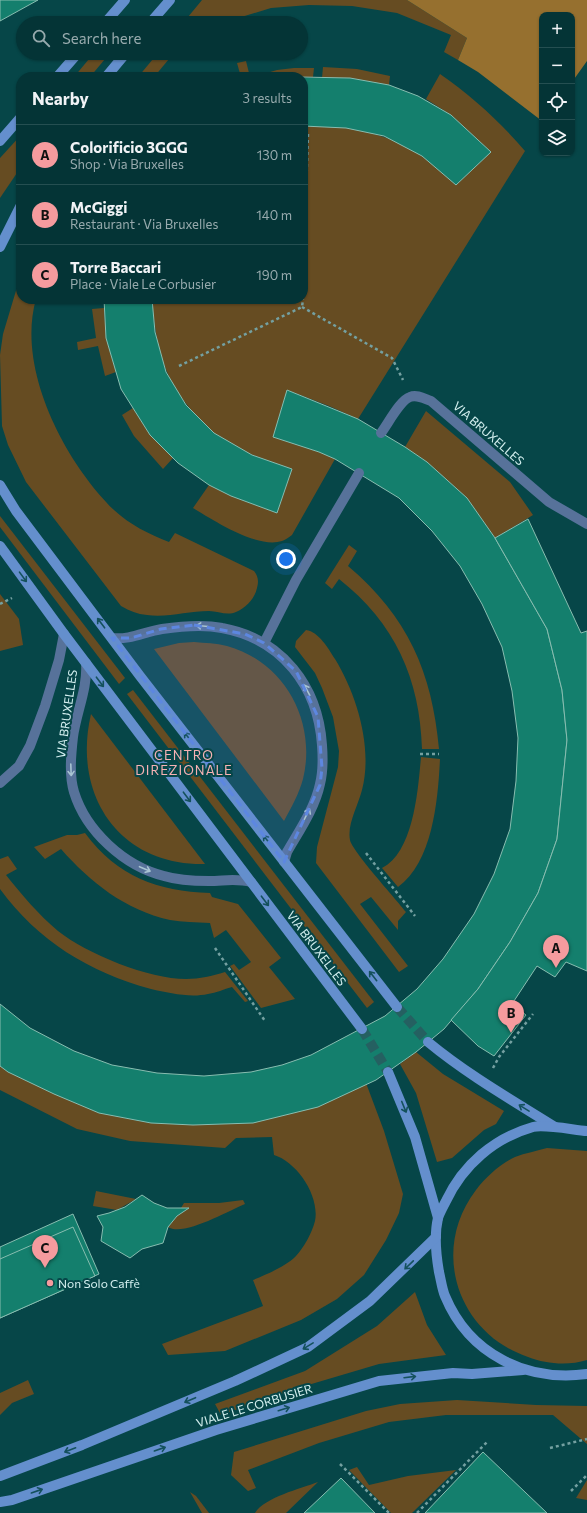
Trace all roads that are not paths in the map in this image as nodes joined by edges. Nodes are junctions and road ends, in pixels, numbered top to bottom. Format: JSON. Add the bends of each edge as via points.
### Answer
{"nodes":[{"id":1,"x":125,"y":0,"type":"edge"},
{"id":2,"x":170,"y":0,"type":"edge"},
{"id":3,"x":111,"y":16,"type":"edge"},
{"id":4,"x":156,"y":16,"type":"edge"},
{"id":5,"x":72,"y":60,"type":"edge"},
{"id":6,"x":120,"y":60,"type":"edge"},
{"id":7,"x":61,"y":72,"type":"edge"},
{"id":8,"x":110,"y":72,"type":"edge"},
{"id":9,"x":16,"y":123,"type":"edge"},
{"id":10,"x":0,"y":141,"type":"edge"},
{"id":11,"x":16,"y":215,"type":"edge"},
{"id":12,"x":0,"y":247,"type":"edge"},
{"id":13,"x":381,"y":433,"type":"dead end"},
{"id":14,"x":359,"y":473,"type":"dead end"},
{"id":15,"x":0,"y":485,"type":"edge"},
{"id":16,"x":587,"y":524,"type":"edge"},
{"id":17,"x":0,"y":546,"type":"edge"},
{"id":18,"x":64,"y":634,"type":"junction"},
{"id":19,"x":112,"y":638,"type":"junction"},
{"id":20,"x":264,"y":643,"type":"junction"},
{"id":21,"x":86,"y":663,"type":"junction"},
{"id":22,"x":0,"y":783,"type":"edge"},
{"id":23,"x":284,"y":862,"type":"junction"},
{"id":24,"x":251,"y":882,"type":"junction"},
{"id":25,"x":397,"y":1007,"type":"tunnel mouth"},
{"id":26,"x":362,"y":1029,"type":"tunnel mouth"},
{"id":27,"x":428,"y":1042,"type":"tunnel mouth"},
{"id":28,"x":388,"y":1072,"type":"tunnel mouth"},
{"id":29,"x":557,"y":1129,"type":"junction"},
{"id":30,"x":584,"y":1129,"type":"edge"},
{"id":31,"x":438,"y":1218,"type":"junction"},
{"id":32,"x":436,"y":1237,"type":"junction"},
{"id":33,"x":523,"y":1370,"type":"junction"},
{"id":34,"x":587,"y":1374,"type":"edge"},
{"id":35,"x":0,"y":1476,"type":"edge"},
{"id":36,"x":0,"y":1502,"type":"edge"}],
"edges":[{"from":1,"to":3,"type":"street"},
{"from":2,"to":4,"type":"street"},
{"from":5,"to":7,"type":"street"},
{"from":6,"to":8,"type":"street"},
{"from":9,"to":10,"type":"street"},
{"from":11,"to":12,"type":"street"},
{"from":13,"to":16,"type":"street","name":"VIA BRUXELLES","via":[[403,402],[411,396],[431,401],[549,502]]},
{"from":14,"to":20,"type":"street","via":[[296,580]]},
{"from":19,"to":15,"type":"street","one_way":true,"via":[[16,511]]},
{"from":17,"to":18,"type":"street","name":"VIA BRUXELLES","one_way":true},
{"from":18,"to":21,"type":"street","name":"VIA BRUXELLES"},
{"from":18,"to":22,"type":"street","via":[[45,706],[30,746],[19,766]]},
{"from":20,"to":19,"type":"street","one_way":true,"via":[[230,630],[194,625],[161,629],[131,638]]},
{"from":23,"to":19,"type":"street","one_way":true},
{"from":23,"to":20,"type":"street","one_way":true,"via":[[320,785],[321,734],[314,704],[296,671]]},
{"from":21,"to":24,"type":"street","name":"VIA BRUXELLES","one_way":true},
{"from":21,"to":24,"type":"street","name":"VIA BRUXELLES","one_way":true,"via":[[86,679],[73,738],[71,775],[74,792],[90,824],[125,858],[164,876],[209,881],[240,879]]},
{"from":25,"to":23,"type":"street","one_way":true},
{"from":24,"to":26,"type":"street","name":"VIA BRUXELLES","one_way":true},
{"from":29,"to":27,"type":"street","one_way":true,"via":[[484,1084]]},
{"from":28,"to":31,"type":"street","one_way":true,"via":[[415,1137]]},
{"from":29,"to":30,"type":"street"},
{"from":29,"to":31,"type":"street","via":[[534,1127],[501,1139],[478,1156],[452,1189]]},
{"from":31,"to":32,"type":"street"},
{"from":32,"to":33,"type":"street","via":[[444,1295],[463,1327],[490,1353]]},
{"from":32,"to":35,"type":"street","name":"VIALE LE CORBUSIER","one_way":true,"via":[[370,1301],[308,1347],[235,1381]]},
{"from":33,"to":34,"type":"street","via":[[546,1375]]},
{"from":36,"to":33,"type":"street","name":"VIALE LE CORBUSIER","one_way":true,"via":[[216,1430],[378,1381],[453,1372],[472,1374]]}]}
